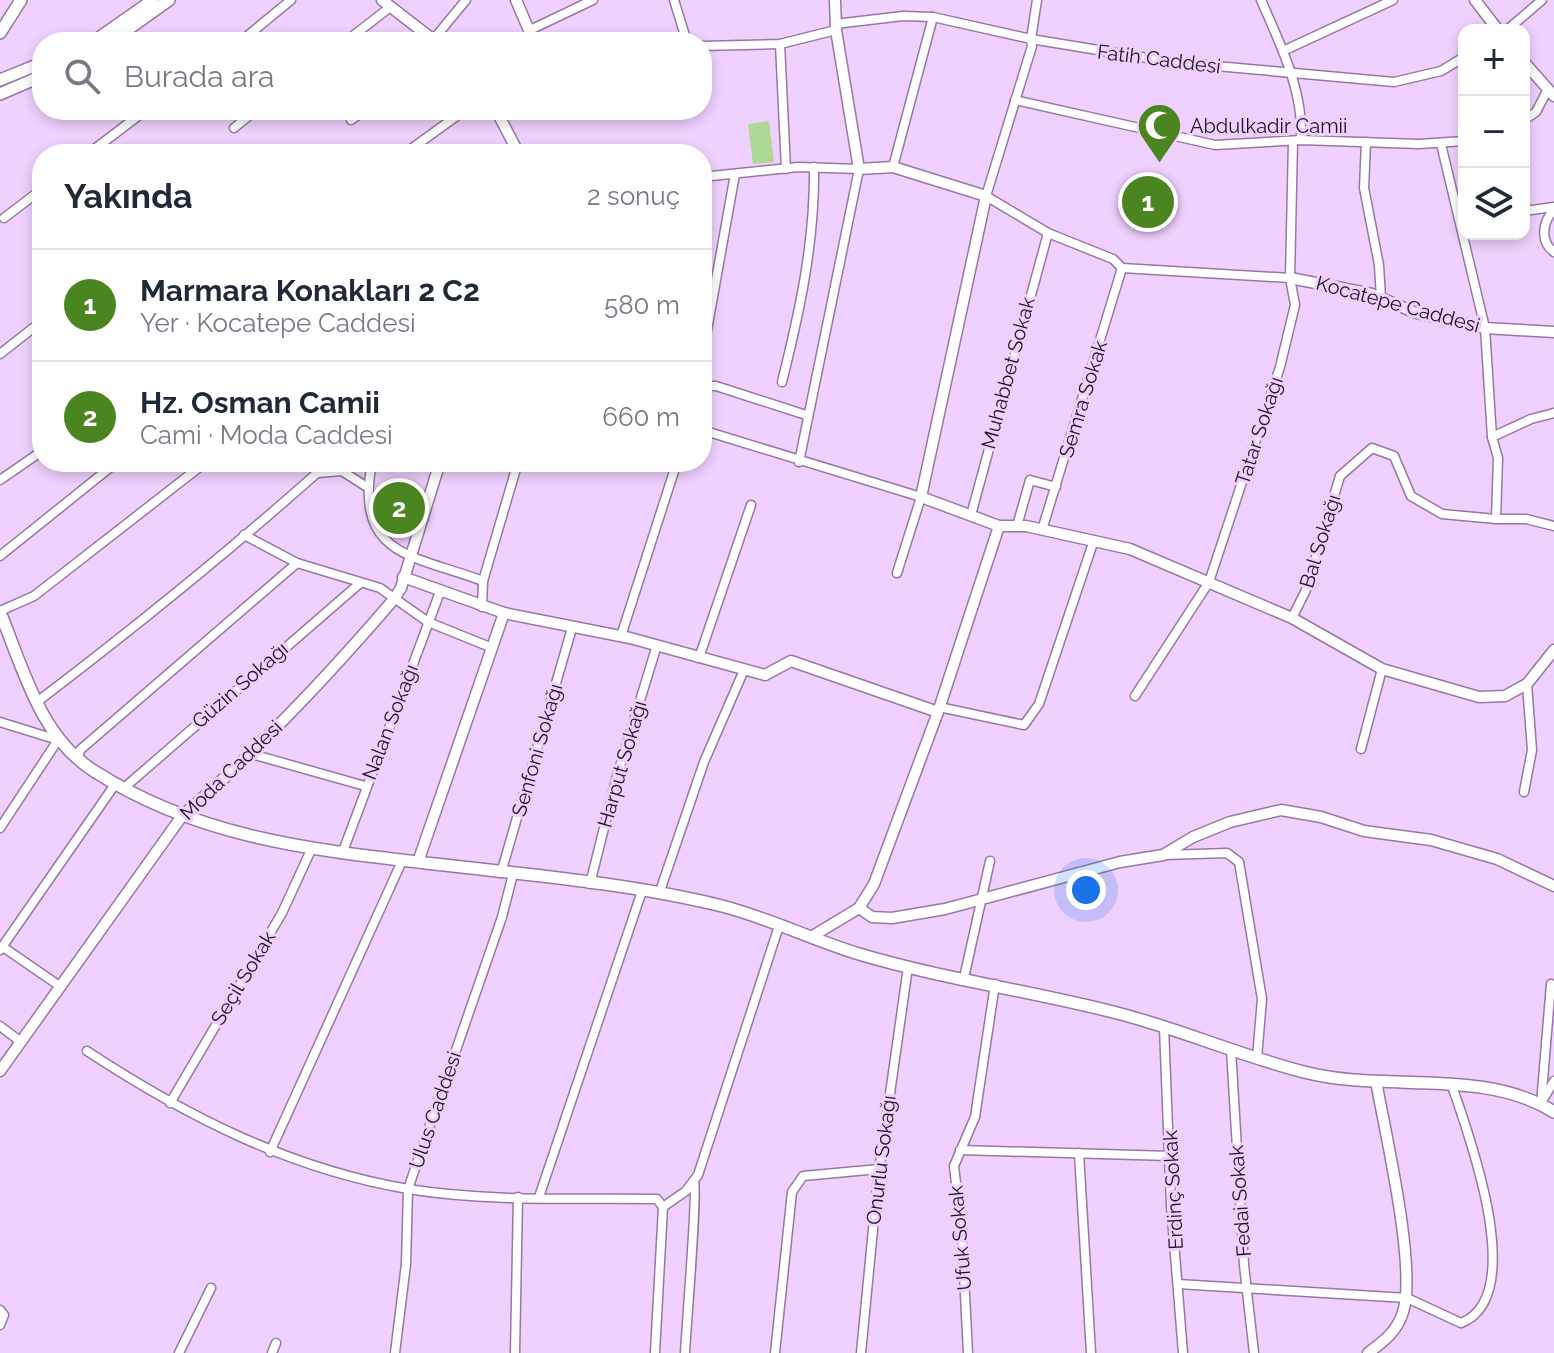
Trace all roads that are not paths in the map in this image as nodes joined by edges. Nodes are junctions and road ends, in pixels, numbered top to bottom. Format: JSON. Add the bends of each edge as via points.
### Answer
{"nodes":[{"id":1,"x":21,"y":0,"type":"edge"},
{"id":2,"x":153,"y":0,"type":"edge"},
{"id":3,"x":169,"y":0,"type":"edge"},
{"id":4,"x":291,"y":0,"type":"edge"},
{"id":5,"x":466,"y":0,"type":"edge"},
{"id":6,"x":516,"y":0,"type":"edge"},
{"id":7,"x":593,"y":0,"type":"edge"},
{"id":8,"x":674,"y":0,"type":"edge"},
{"id":9,"x":835,"y":0,"type":"edge"},
{"id":10,"x":1037,"y":0,"type":"edge"},
{"id":11,"x":1261,"y":0,"type":"edge"},
{"id":12,"x":1393,"y":0,"type":"edge"},
{"id":13,"x":1475,"y":0,"type":"edge"},
{"id":14,"x":1542,"y":0,"type":"edge"},
{"id":15,"x":386,"y":4,"type":"edge"},
{"id":16,"x":933,"y":17,"type":"junction"},
{"id":17,"x":1493,"y":24,"type":"edge"},
{"id":18,"x":1514,"y":24,"type":"edge"},
{"id":19,"x":2,"y":26,"type":"edge"},
{"id":20,"x":836,"y":27,"type":"junction"},
{"id":21,"x":530,"y":30,"type":"joint"},
{"id":22,"x":107,"y":32,"type":"edge"},
{"id":23,"x":124,"y":32,"type":"edge"},
{"id":24,"x":252,"y":32,"type":"edge"},
{"id":25,"x":356,"y":32,"type":"edge"},
{"id":26,"x":422,"y":32,"type":"edge"},
{"id":27,"x":441,"y":32,"type":"edge"},
{"id":28,"x":684,"y":32,"type":"edge"},
{"id":29,"x":1031,"y":39,"type":"junction"},
{"id":30,"x":780,"y":44,"type":"junction"},
{"id":31,"x":712,"y":46,"type":"edge"},
{"id":32,"x":1283,"y":51,"type":"junction"},
{"id":33,"x":1458,"y":61,"type":"edge"},
{"id":34,"x":32,"y":67,"type":"edge"},
{"id":35,"x":1530,"y":69,"type":"edge"},
{"id":36,"x":1289,"y":70,"type":"junction"},
{"id":37,"x":0,"y":80,"type":"edge"},
{"id":38,"x":32,"y":80,"type":"edge"},
{"id":39,"x":1551,"y":93,"type":"edge"},
{"id":40,"x":0,"y":94,"type":"edge"},
{"id":41,"x":1015,"y":100,"type":"junction"},
{"id":42,"x":1530,"y":116,"type":"edge"},
{"id":43,"x":131,"y":120,"type":"edge"},
{"id":44,"x":244,"y":120,"type":"edge"},
{"id":45,"x":451,"y":120,"type":"edge"},
{"id":46,"x":501,"y":120,"type":"edge"},
{"id":47,"x":234,"y":128,"type":"dead end"},
{"id":48,"x":1297,"y":141,"type":"junction"},
{"id":49,"x":1366,"y":142,"type":"junction"},
{"id":50,"x":1458,"y":142,"type":"edge"},
{"id":51,"x":101,"y":144,"type":"edge"},
{"id":52,"x":418,"y":144,"type":"edge"},
{"id":53,"x":514,"y":144,"type":"edge"},
{"id":54,"x":1441,"y":144,"type":"junction"},
{"id":55,"x":814,"y":167,"type":"junction"},
{"id":56,"x":893,"y":167,"type":"junction"},
{"id":57,"x":786,"y":169,"type":"junction"},
{"id":58,"x":859,"y":169,"type":"junction"},
{"id":59,"x":735,"y":174,"type":"junction"},
{"id":60,"x":712,"y":176,"type":"edge"},
{"id":61,"x":986,"y":196,"type":"junction"},
{"id":62,"x":32,"y":197,"type":"edge"},
{"id":63,"x":1458,"y":203,"type":"edge"},
{"id":64,"x":1554,"y":209,"type":"edge"},
{"id":65,"x":1530,"y":211,"type":"edge"},
{"id":66,"x":4,"y":218,"type":"dead end"},
{"id":67,"x":1048,"y":233,"type":"junction"},
{"id":68,"x":1467,"y":240,"type":"edge"},
{"id":69,"x":1554,"y":252,"type":"edge"},
{"id":70,"x":1122,"y":268,"type":"junction"},
{"id":71,"x":1290,"y":278,"type":"junction"},
{"id":72,"x":1381,"y":298,"type":"junction"},
{"id":73,"x":712,"y":302,"type":"edge"},
{"id":74,"x":1485,"y":328,"type":"junction"},
{"id":75,"x":32,"y":329,"type":"edge"},
{"id":76,"x":1554,"y":332,"type":"edge"},
{"id":77,"x":0,"y":354,"type":"edge"},
{"id":78,"x":782,"y":382,"type":"dead end"},
{"id":79,"x":712,"y":386,"type":"edge"},
{"id":80,"x":1554,"y":413,"type":"edge"},
{"id":81,"x":806,"y":415,"type":"junction"},
{"id":82,"x":712,"y":433,"type":"edge"},
{"id":83,"x":1492,"y":437,"type":"junction"},
{"id":84,"x":32,"y":458,"type":"edge"},
{"id":85,"x":799,"y":462,"type":"junction"},
{"id":86,"x":105,"y":472,"type":"edge"},
{"id":87,"x":193,"y":472,"type":"edge"},
{"id":88,"x":330,"y":472,"type":"edge"},
{"id":89,"x":344,"y":472,"type":"edge"},
{"id":90,"x":370,"y":472,"type":"edge"},
{"id":91,"x":437,"y":472,"type":"edge"},
{"id":92,"x":515,"y":472,"type":"edge"},
{"id":93,"x":674,"y":472,"type":"edge"},
{"id":94,"x":317,"y":473,"type":"joint"},
{"id":95,"x":0,"y":480,"type":"edge"},
{"id":96,"x":367,"y":487,"type":"junction"},
{"id":97,"x":1056,"y":487,"type":"junction"},
{"id":98,"x":921,"y":497,"type":"junction"},
{"id":99,"x":751,"y":505,"type":"dead end"},
{"id":100,"x":971,"y":515,"type":"junction"},
{"id":101,"x":1496,"y":519,"type":"junction"},
{"id":102,"x":999,"y":526,"type":"junction"},
{"id":103,"x":1017,"y":526,"type":"junction"},
{"id":104,"x":1554,"y":526,"type":"edge"},
{"id":105,"x":1042,"y":530,"type":"junction"},
{"id":106,"x":244,"y":535,"type":"junction"},
{"id":107,"x":1094,"y":540,"type":"junction"},
{"id":108,"x":0,"y":556,"type":"edge"},
{"id":109,"x":409,"y":558,"type":"junction"},
{"id":110,"x":297,"y":563,"type":"junction"},
{"id":111,"x":897,"y":573,"type":"dead end"},
{"id":112,"x":403,"y":577,"type":"junction"},
{"id":113,"x":483,"y":581,"type":"junction"},
{"id":114,"x":1209,"y":582,"type":"junction"},
{"id":115,"x":359,"y":584,"type":"junction"},
{"id":116,"x":440,"y":592,"type":"junction"},
{"id":117,"x":394,"y":599,"type":"junction"},
{"id":118,"x":482,"y":607,"type":"junction"},
{"id":119,"x":0,"y":612,"type":"edge"},
{"id":120,"x":504,"y":613,"type":"junction"},
{"id":121,"x":1292,"y":618,"type":"junction"},
{"id":122,"x":428,"y":622,"type":"junction"},
{"id":123,"x":572,"y":628,"type":"junction"},
{"id":124,"x":621,"y":636,"type":"junction"},
{"id":125,"x":657,"y":645,"type":"junction"},
{"id":126,"x":490,"y":647,"type":"junction"},
{"id":127,"x":1554,"y":650,"type":"edge"},
{"id":128,"x":699,"y":658,"type":"junction"},
{"id":129,"x":1382,"y":669,"type":"junction"},
{"id":130,"x":744,"y":670,"type":"junction"},
{"id":131,"x":1527,"y":684,"type":"junction"},
{"id":132,"x":1135,"y":696,"type":"dead end"},
{"id":133,"x":37,"y":702,"type":"junction"},
{"id":134,"x":939,"y":709,"type":"junction"},
{"id":135,"x":0,"y":722,"type":"edge"},
{"id":136,"x":58,"y":740,"type":"junction"},
{"id":137,"x":1361,"y":749,"type":"dead end"},
{"id":138,"x":248,"y":753,"type":"junction"},
{"id":139,"x":78,"y":760,"type":"junction"},
{"id":140,"x":120,"y":786,"type":"junction"},
{"id":141,"x":365,"y":786,"type":"junction"},
{"id":142,"x":1524,"y":792,"type":"dead end"},
{"id":143,"x":182,"y":816,"type":"junction"},
{"id":144,"x":0,"y":828,"type":"edge"},
{"id":145,"x":311,"y":850,"type":"junction"},
{"id":146,"x":342,"y":854,"type":"junction"},
{"id":147,"x":1163,"y":855,"type":"junction"},
{"id":148,"x":402,"y":861,"type":"junction"},
{"id":149,"x":990,"y":861,"type":"dead end"},
{"id":150,"x":418,"y":862,"type":"junction"},
{"id":151,"x":507,"y":874,"type":"junction"},
{"id":152,"x":590,"y":884,"type":"junction"},
{"id":153,"x":1554,"y":886,"type":"edge"},
{"id":154,"x":642,"y":891,"type":"junction"},
{"id":155,"x":659,"y":894,"type":"junction"},
{"id":156,"x":980,"y":900,"type":"junction"},
{"id":157,"x":859,"y":908,"type":"junction"},
{"id":158,"x":779,"y":926,"type":"junction"},
{"id":159,"x":811,"y":937,"type":"junction"},
{"id":160,"x":1,"y":948,"type":"edge"},
{"id":161,"x":908,"y":967,"type":"junction"},
{"id":162,"x":964,"y":978,"type":"junction"},
{"id":163,"x":995,"y":984,"type":"junction"},
{"id":164,"x":1551,"y":984,"type":"dead end"},
{"id":165,"x":61,"y":987,"type":"junction"},
{"id":166,"x":0,"y":1026,"type":"edge"},
{"id":167,"x":1164,"y":1027,"type":"junction"},
{"id":168,"x":21,"y":1042,"type":"junction"},
{"id":169,"x":1231,"y":1049,"type":"junction"},
{"id":170,"x":87,"y":1051,"type":"dead end"},
{"id":171,"x":1257,"y":1058,"type":"junction"},
{"id":172,"x":0,"y":1071,"type":"edge"},
{"id":173,"x":1376,"y":1081,"type":"junction"},
{"id":174,"x":1554,"y":1081,"type":"edge"},
{"id":175,"x":1452,"y":1086,"type":"junction"},
{"id":176,"x":170,"y":1103,"type":"junction"},
{"id":177,"x":1541,"y":1104,"type":"junction"},
{"id":178,"x":1554,"y":1112,"type":"edge"},
{"id":179,"x":960,"y":1150,"type":"junction"},
{"id":180,"x":270,"y":1152,"type":"junction"},
{"id":181,"x":1079,"y":1153,"type":"junction"},
{"id":182,"x":1170,"y":1156,"type":"junction"},
{"id":183,"x":879,"y":1169,"type":"junction"},
{"id":184,"x":694,"y":1181,"type":"junction"},
{"id":185,"x":408,"y":1189,"type":"junction"},
{"id":186,"x":518,"y":1197,"type":"junction"},
{"id":187,"x":539,"y":1197,"type":"junction"},
{"id":188,"x":663,"y":1207,"type":"junction"},
{"id":189,"x":1178,"y":1284,"type":"junction"},
{"id":190,"x":211,"y":1288,"type":"dead end"},
{"id":191,"x":1246,"y":1289,"type":"junction"},
{"id":192,"x":1407,"y":1298,"type":"junction"},
{"id":193,"x":2,"y":1312,"type":"edge"},
{"id":194,"x":0,"y":1325,"type":"edge"},
{"id":195,"x":276,"y":1343,"type":"dead end"},
{"id":196,"x":179,"y":1353,"type":"edge"},
{"id":197,"x":272,"y":1353,"type":"edge"},
{"id":198,"x":395,"y":1353,"type":"edge"},
{"id":199,"x":515,"y":1353,"type":"edge"},
{"id":200,"x":655,"y":1353,"type":"edge"},
{"id":201,"x":685,"y":1353,"type":"edge"},
{"id":202,"x":775,"y":1353,"type":"edge"},
{"id":203,"x":861,"y":1353,"type":"edge"},
{"id":204,"x":968,"y":1353,"type":"edge"},
{"id":205,"x":1091,"y":1353,"type":"edge"},
{"id":206,"x":1183,"y":1353,"type":"edge"},
{"id":207,"x":1254,"y":1353,"type":"edge"},
{"id":208,"x":1368,"y":1353,"type":"edge"}],
"edges":[{"from":1,"to":19,"type":"main road"},
{"from":2,"to":22,"type":"main road"},
{"from":3,"to":23,"type":"main road"},
{"from":4,"to":24,"type":"street"},
{"from":5,"to":27,"type":"street"},
{"from":6,"to":21,"type":"street"},
{"from":7,"to":21,"type":"street"},
{"from":8,"to":28,"type":"street"},
{"from":9,"to":20,"type":"street"},
{"from":10,"to":29,"type":"street"},
{"from":11,"to":32,"type":"street","name":"Tatar Sokağı"},
{"from":12,"to":32,"type":"street"},
{"from":13,"to":17,"type":"street"},
{"from":14,"to":18,"type":"street"},
{"from":15,"to":25,"type":"street"},
{"from":15,"to":26,"type":"street"},
{"from":16,"to":20,"type":"street","name":"Fatih Caddesi","via":[[903,16]]},
{"from":16,"to":29,"type":"street","name":"Fatih Caddesi"},
{"from":16,"to":56,"type":"street"},
{"from":20,"to":30,"type":"street","name":"Fatih Caddesi"},
{"from":20,"to":58,"type":"street"},
{"from":29,"to":36,"type":"street","name":"Fatih Caddesi","via":[[1171,62]]},
{"from":29,"to":41,"type":"street"},
{"from":30,"to":31,"type":"street","name":"Fatih Caddesi"},
{"from":30,"to":57,"type":"street"},
{"from":32,"to":36,"type":"street","name":"Tatar Sokağı"},
{"from":33,"to":36,"type":"street","name":"Fatih Caddesi","via":[[1441,71],[1394,82]]},
{"from":34,"to":37,"type":"main road"},
{"from":35,"to":39,"type":"street"},
{"from":36,"to":48,"type":"street","name":"Tatar Sokağı","via":[[1303,113]]},
{"from":38,"to":40,"type":"main road"},
{"from":39,"to":42,"type":"street"},
{"from":41,"to":48,"type":"street","via":[[1215,145]]},
{"from":41,"to":61,"type":"street"},
{"from":43,"to":51,"type":"street"},
{"from":44,"to":47,"type":"street"},
{"from":45,"to":52,"type":"street"},
{"from":46,"to":53,"type":"street"},
{"from":48,"to":49,"type":"street"},
{"from":48,"to":71,"type":"street","name":"Tatar Sokağı"},
{"from":49,"to":54,"type":"street"},
{"from":49,"to":72,"type":"street","via":[[1364,188]]},
{"from":50,"to":54,"type":"street"},
{"from":54,"to":63,"type":"street"},
{"from":55,"to":57,"type":"street"},
{"from":55,"to":58,"type":"street"},
{"from":55,"to":78,"type":"street","via":[[815,224]]},
{"from":56,"to":58,"type":"street"},
{"from":56,"to":61,"type":"street"},
{"from":57,"to":59,"type":"street"},
{"from":58,"to":81,"type":"street"},
{"from":59,"to":60,"type":"street"},
{"from":59,"to":73,"type":"street"},
{"from":61,"to":67,"type":"street"},
{"from":61,"to":98,"type":"street"},
{"from":62,"to":66,"type":"street"},
{"from":64,"to":65,"type":"street"},
{"from":64,"to":69,"type":"street","via":[[1543,234]]},
{"from":67,"to":70,"type":"street","via":[[1113,259]]},
{"from":67,"to":100,"type":"street","name":"Muhabbet Sokak"},
{"from":68,"to":74,"type":"street"},
{"from":70,"to":71,"type":"street"},
{"from":70,"to":97,"type":"street","name":"Semra Sokak"},
{"from":71,"to":72,"type":"street","name":"Kocatepe Caddesi"},
{"from":71,"to":114,"type":"street","name":"Tatar Sokağı","via":[[1295,305],[1291,328]]},
{"from":72,"to":74,"type":"street","name":"Kocatepe Caddesi","via":[[1416,313]]},
{"from":74,"to":76,"type":"street","name":"Kocatepe Caddesi"},
{"from":74,"to":83,"type":"street"},
{"from":75,"to":77,"type":"street"},
{"from":79,"to":81,"type":"street"},
{"from":80,"to":83,"type":"street"},
{"from":81,"to":85,"type":"street"},
{"from":82,"to":85,"type":"street"},
{"from":83,"to":101,"type":"street","via":[[1498,458]]},
{"from":84,"to":95,"type":"street"},
{"from":85,"to":98,"type":"street"},
{"from":86,"to":108,"type":"street"},
{"from":87,"to":119,"type":"street","via":[[34,596]]},
{"from":88,"to":94,"type":"street"},
{"from":89,"to":96,"type":"street"},
{"from":90,"to":96,"type":"street"},
{"from":91,"to":109,"type":"street","name":"Moda Caddesi"},
{"from":92,"to":113,"type":"street"},
{"from":93,"to":124,"type":"street"},
{"from":94,"to":106,"type":"street"},
{"from":96,"to":109,"type":"street","via":[[380,537]]},
{"from":97,"to":103,"type":"street","via":[[1030,480]]},
{"from":97,"to":105,"type":"street","name":"Semra Sokak"},
{"from":98,"to":100,"type":"street"},
{"from":98,"to":111,"type":"street"},
{"from":99,"to":128,"type":"street"},
{"from":100,"to":102,"type":"street"},
{"from":101,"to":104,"type":"street"},
{"from":101,"to":121,"type":"street","name":"Bal Sokağı","via":[[1442,514],[1411,496],[1394,456],[1372,448],[1340,476],[1306,590]]},
{"from":102,"to":103,"type":"street"},
{"from":102,"to":134,"type":"street"},
{"from":103,"to":105,"type":"street"},
{"from":105,"to":107,"type":"street"},
{"from":106,"to":110,"type":"street"},
{"from":106,"to":133,"type":"street"},
{"from":107,"to":114,"type":"street"},
{"from":107,"to":134,"type":"street","via":[[1039,704],[1024,725]]},
{"from":109,"to":112,"type":"street","name":"Moda Caddesi"},
{"from":109,"to":113,"type":"street"},
{"from":110,"to":115,"type":"street"},
{"from":110,"to":139,"type":"street","via":[[80,750]]},
{"from":112,"to":116,"type":"street"},
{"from":112,"to":117,"type":"street","name":"Moda Caddesi"},
{"from":113,"to":118,"type":"street"},
{"from":114,"to":121,"type":"street"},
{"from":114,"to":132,"type":"street","name":"Tatar Sokağı"},
{"from":115,"to":117,"type":"street","via":[[380,588]]},
{"from":115,"to":140,"type":"street","name":"Güzin Sokağı"},
{"from":116,"to":118,"type":"street"},
{"from":116,"to":122,"type":"street","name":"Nalan Sokağı"},
{"from":117,"to":122,"type":"street"},
{"from":117,"to":138,"type":"street","name":"Moda Caddesi"},
{"from":118,"to":120,"type":"street"},
{"from":119,"to":133,"type":"main road"},
{"from":120,"to":123,"type":"street"},
{"from":120,"to":126,"type":"street"},
{"from":121,"to":129,"type":"street"},
{"from":122,"to":126,"type":"street"},
{"from":122,"to":141,"type":"street","name":"Nalan Sokağı"},
{"from":123,"to":124,"type":"street"},
{"from":123,"to":151,"type":"street","name":"Senfoni Sokağı"},
{"from":124,"to":125,"type":"street"},
{"from":125,"to":128,"type":"street"},
{"from":125,"to":152,"type":"street","name":"Harput Sokağı"},
{"from":126,"to":150,"type":"street"},
{"from":127,"to":131,"type":"street"},
{"from":128,"to":130,"type":"street"},
{"from":129,"to":131,"type":"street","via":[[1479,697],[1505,696]]},
{"from":129,"to":137,"type":"street"},
{"from":130,"to":134,"type":"street","via":[[765,675],[791,661]]},
{"from":130,"to":155,"type":"street","via":[[704,762]]},
{"from":131,"to":142,"type":"street","via":[[1532,750]]},
{"from":133,"to":136,"type":"main road"},
{"from":134,"to":157,"type":"street","via":[[874,884]]},
{"from":135,"to":136,"type":"street"},
{"from":136,"to":139,"type":"main road"},
{"from":136,"to":144,"type":"street"},
{"from":138,"to":141,"type":"street"},
{"from":138,"to":143,"type":"street","name":"Moda Caddesi"},
{"from":139,"to":140,"type":"main road"},
{"from":140,"to":143,"type":"main road"},
{"from":140,"to":160,"type":"street","name":"Güzin Sokağı"},
{"from":141,"to":146,"type":"street","name":"Nalan Sokağı"},
{"from":143,"to":145,"type":"main road","via":[[242,836]]},
{"from":143,"to":165,"type":"street","name":"Moda Caddesi"},
{"from":145,"to":146,"type":"main road"},
{"from":145,"to":176,"type":"street","name":"Seçil Sokak","via":[[282,913]]},
{"from":146,"to":148,"type":"main road"},
{"from":147,"to":153,"type":"street","via":[[1230,822],[1281,810],[1364,831],[1431,840],[1497,859]]},
{"from":147,"to":156,"type":"street"},
{"from":147,"to":171,"type":"street","via":[[1227,853],[1239,862],[1262,999]]},
{"from":148,"to":150,"type":"main road"},
{"from":148,"to":180,"type":"street"},
{"from":149,"to":156,"type":"street"},
{"from":150,"to":151,"type":"main road"},
{"from":151,"to":152,"type":"main road"},
{"from":151,"to":185,"type":"street","name":"Ulus Caddesi","via":[[502,917]]},
{"from":152,"to":154,"type":"main road"},
{"from":154,"to":155,"type":"main road"},
{"from":154,"to":187,"type":"street"},
{"from":155,"to":158,"type":"main road","via":[[724,906]]},
{"from":156,"to":157,"type":"street","via":[[892,918],[872,917]]},
{"from":156,"to":162,"type":"street"},
{"from":157,"to":159,"type":"street"},
{"from":158,"to":159,"type":"main road"},
{"from":158,"to":184,"type":"street"},
{"from":159,"to":161,"type":"main road"},
{"from":160,"to":165,"type":"street"},
{"from":161,"to":162,"type":"main road"},
{"from":161,"to":183,"type":"street","name":"Onurlu Sokağı"},
{"from":162,"to":163,"type":"main road"},
{"from":163,"to":167,"type":"main road"},
{"from":163,"to":179,"type":"street","name":"Ufuk Sokak","via":[[975,1117]]},
{"from":164,"to":177,"type":"street"},
{"from":165,"to":168,"type":"street","name":"Moda Caddesi"},
{"from":166,"to":168,"type":"street"},
{"from":167,"to":169,"type":"main road"},
{"from":167,"to":182,"type":"street","name":"Erdinç Sokak"},
{"from":168,"to":172,"type":"street","name":"Moda Caddesi"},
{"from":169,"to":171,"type":"main road"},
{"from":169,"to":191,"type":"street","name":"Fedai Sokak"},
{"from":170,"to":176,"type":"street"},
{"from":171,"to":173,"type":"main road","via":[[1308,1073]]},
{"from":173,"to":175,"type":"main road"},
{"from":173,"to":192,"type":"street"},
{"from":174,"to":177,"type":"street"},
{"from":175,"to":177,"type":"main road","via":[[1488,1089]]},
{"from":175,"to":192,"type":"street","via":[[1483,1191],[1494,1264],[1488,1301],[1474,1318],[1461,1323]]},
{"from":176,"to":180,"type":"street"},
{"from":177,"to":178,"type":"main road"},
{"from":179,"to":181,"type":"street"},
{"from":179,"to":204,"type":"street","name":"Ufuk Sokak","via":[[954,1166]]},
{"from":180,"to":185,"type":"street"},
{"from":181,"to":182,"type":"street"},
{"from":181,"to":205,"type":"street"},
{"from":182,"to":189,"type":"street","name":"Erdinç Sokak"},
{"from":183,"to":202,"type":"street","via":[[803,1176],[792,1192]]},
{"from":183,"to":203,"type":"street","name":"Onurlu Sokağı"},
{"from":184,"to":188,"type":"street"},
{"from":184,"to":201,"type":"street"},
{"from":185,"to":186,"type":"street"},
{"from":185,"to":198,"type":"street","name":"Ulus Caddesi"},
{"from":186,"to":187,"type":"street"},
{"from":186,"to":199,"type":"street"},
{"from":187,"to":188,"type":"street","via":[[657,1199]]},
{"from":188,"to":200,"type":"street"},
{"from":189,"to":191,"type":"street"},
{"from":189,"to":206,"type":"street","name":"Erdinç Sokak"},
{"from":190,"to":196,"type":"street"},
{"from":191,"to":192,"type":"street"},
{"from":191,"to":207,"type":"street","name":"Fedai Sokak"},
{"from":192,"to":208,"type":"street","via":[[1389,1337]]},
{"from":193,"to":194,"type":"street"},
{"from":195,"to":197,"type":"street"}]}
